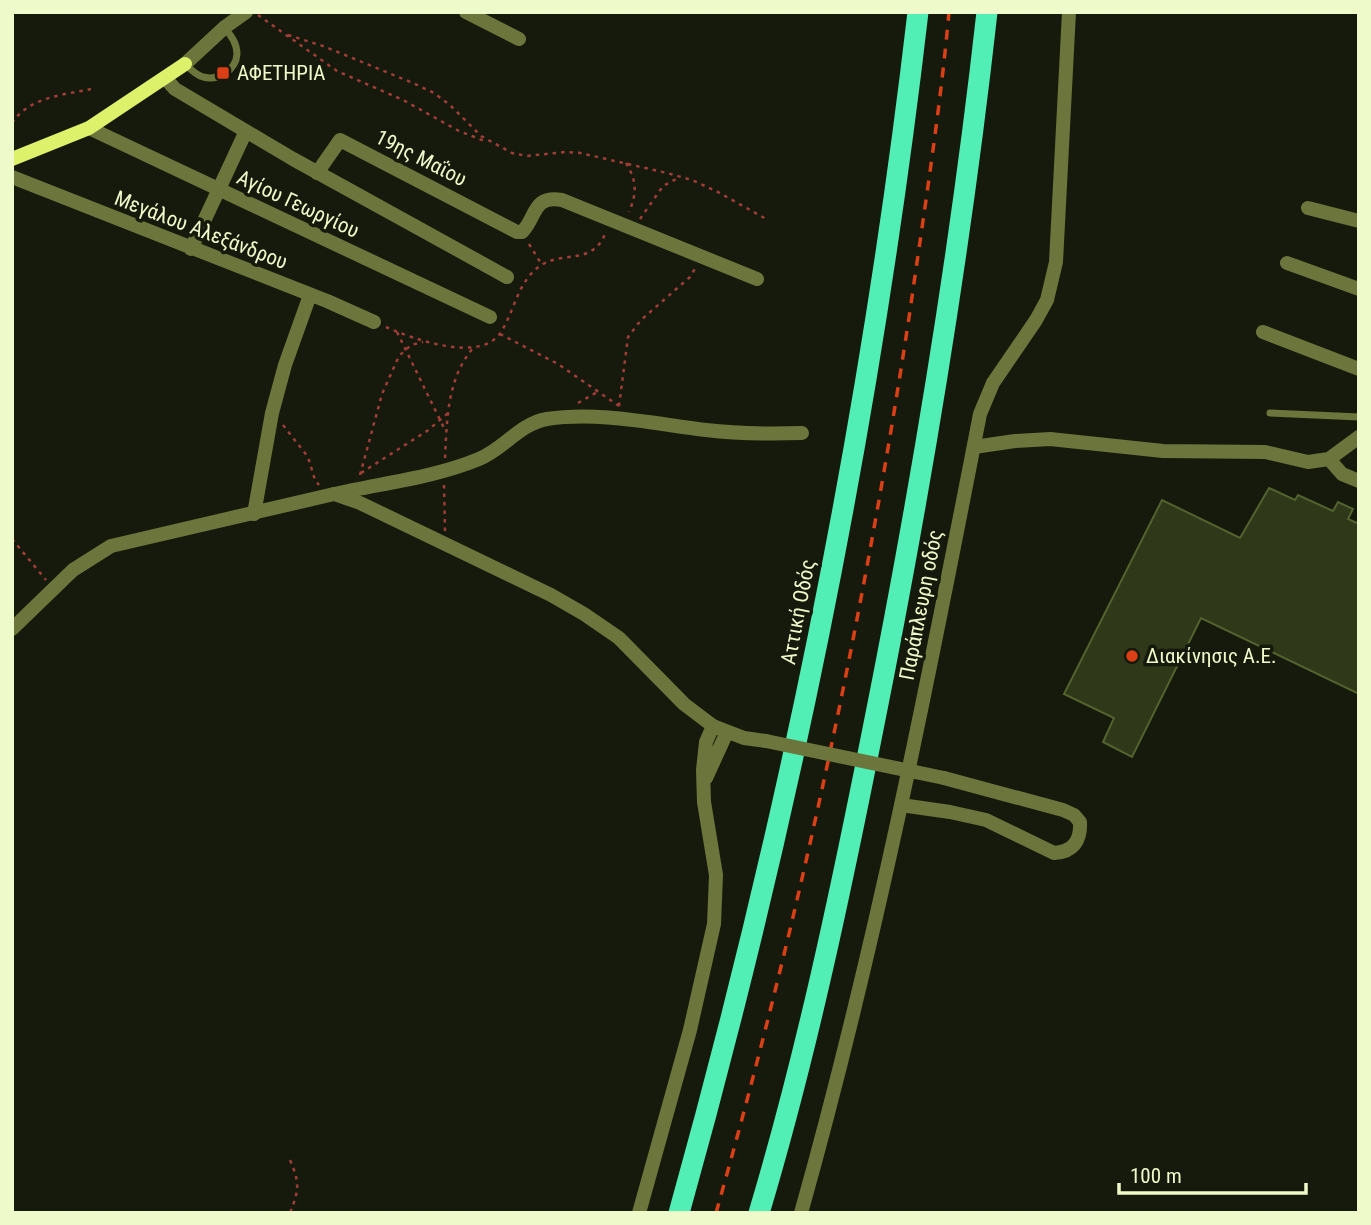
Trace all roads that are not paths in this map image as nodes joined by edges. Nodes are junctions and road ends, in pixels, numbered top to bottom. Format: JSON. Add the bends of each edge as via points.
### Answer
{"nodes":[{"id":1,"x":246,"y":12,"type":"edge"},
{"id":2,"x":466,"y":12,"type":"edge"},
{"id":3,"x":918,"y":12,"type":"edge"},
{"id":4,"x":987,"y":12,"type":"edge"},
{"id":5,"x":1069,"y":12,"type":"edge"},
{"id":6,"x":225,"y":27,"type":"junction"},
{"id":7,"x":519,"y":39,"type":"dead end"},
{"id":8,"x":185,"y":64,"type":"junction"},
{"id":9,"x":165,"y":78,"type":"junction"},
{"id":10,"x":89,"y":128,"type":"junction"},
{"id":11,"x":246,"y":131,"type":"junction"},
{"id":12,"x":12,"y":159,"type":"edge"},
{"id":13,"x":317,"y":173,"type":"junction"},
{"id":14,"x":12,"y":177,"type":"edge"},
{"id":15,"x":219,"y":190,"type":"junction"},
{"id":16,"x":1308,"y":208,"type":"dead end"},
{"id":17,"x":1359,"y":220,"type":"edge"},
{"id":18,"x":191,"y":249,"type":"junction"},
{"id":19,"x":1287,"y":263,"type":"dead end"},
{"id":20,"x":507,"y":276,"type":"dead end"},
{"id":21,"x":757,"y":279,"type":"dead end"},
{"id":22,"x":1359,"y":289,"type":"edge"},
{"id":23,"x":310,"y":295,"type":"junction"},
{"id":24,"x":490,"y":317,"type":"dead end"},
{"id":25,"x":374,"y":322,"type":"road end"},
{"id":26,"x":1263,"y":332,"type":"dead end"},
{"id":27,"x":1359,"y":369,"type":"edge"},
{"id":28,"x":1270,"y":413,"type":"dead end"},
{"id":29,"x":1359,"y":417,"type":"edge"},
{"id":30,"x":802,"y":433,"type":"dead end"},
{"id":31,"x":1359,"y":437,"type":"edge"},
{"id":32,"x":974,"y":447,"type":"junction"},
{"id":33,"x":1329,"y":459,"type":"junction"},
{"id":34,"x":1359,"y":481,"type":"edge"},
{"id":35,"x":334,"y":494,"type":"junction"},
{"id":36,"x":254,"y":514,"type":"junction"},
{"id":37,"x":12,"y":629,"type":"edge"},
{"id":38,"x":713,"y":726,"type":"junction"},
{"id":39,"x":727,"y":732,"type":"junction"},
{"id":40,"x":704,"y":783,"type":"junction"},
{"id":41,"x":901,"y":805,"type":"junction"},
{"id":42,"x":639,"y":1213,"type":"edge"},
{"id":43,"x":679,"y":1213,"type":"edge"},
{"id":44,"x":760,"y":1213,"type":"edge"},
{"id":45,"x":801,"y":1213,"type":"edge"}],
"edges":[{"from":1,"to":6,"type":"street"},
{"from":2,"to":7,"type":"street"},
{"from":3,"to":43,"type":"highway","name":"Αττική Οδός","via":[[892,212],[822,620],[766,874]]},
{"from":4,"to":44,"type":"highway","via":[[964,208],[902,584],[842,884]]},
{"from":5,"to":32,"type":"street","name":"Παράπλευρη οδός","via":[[1056,262],[1047,300],[993,383],[980,414]]},
{"from":6,"to":8,"type":"street"},
{"from":6,"to":8,"type":"lane","via":[[237,54],[228,72],[216,78],[203,77]]},
{"from":8,"to":9,"type":"main road"},
{"from":9,"to":10,"type":"main road"},
{"from":9,"to":11,"type":"street","via":[[175,89]]},
{"from":10,"to":12,"type":"main road"},
{"from":10,"to":15,"type":"street","name":"Αγίου Γεωργίου"},
{"from":11,"to":13,"type":"street"},
{"from":11,"to":15,"type":"street"},
{"from":13,"to":20,"type":"street"},
{"from":13,"to":21,"type":"street","name":"19ης Μαΐου","via":[[340,140],[519,232],[527,227],[534,209],[552,198]]},
{"from":14,"to":18,"type":"street","name":"Μεγάλου Αλεξάνδρου"},
{"from":15,"to":18,"type":"street"},
{"from":15,"to":24,"type":"street","name":"Αγίου Γεωργίου"},
{"from":16,"to":17,"type":"street"},
{"from":18,"to":23,"type":"street","name":"Μεγάλου Αλεξάνδρου"},
{"from":19,"to":22,"type":"street"},
{"from":23,"to":25,"type":"street","name":"Μεγάλου Αλεξάνδρου"},
{"from":23,"to":36,"type":"street","via":[[272,414]]},
{"from":26,"to":27,"type":"street"},
{"from":28,"to":29,"type":"lane"},
{"from":30,"to":35,"type":"street","via":[[746,434],[618,413],[537,421],[481,458],[407,480]]},
{"from":31,"to":33,"type":"street"},
{"from":32,"to":33,"type":"street","via":[[1050,439],[1163,451],[1265,452],[1308,462]]},
{"from":32,"to":41,"type":"street","name":"Παράπλευρη οδός"},
{"from":33,"to":34,"type":"street","via":[[1342,474]]},
{"from":35,"to":36,"type":"street"},
{"from":35,"to":38,"type":"street","via":[[551,595],[603,626]]},
{"from":36,"to":37,"type":"street","via":[[111,546],[73,569]]},
{"from":38,"to":39,"type":"street"},
{"from":38,"to":40,"type":"street","via":[[703,755]]},
{"from":39,"to":40,"type":"street"},
{"from":39,"to":41,"type":"street","bridge":true,"via":[[944,778],[1063,810],[1080,822],[1080,832],[1072,849],[1054,853],[986,820]]},
{"from":40,"to":42,"type":"street","via":[[716,875],[713,924],[690,1030]]},
{"from":41,"to":45,"type":"street","name":"Παράπλευρη οδός"}]}
